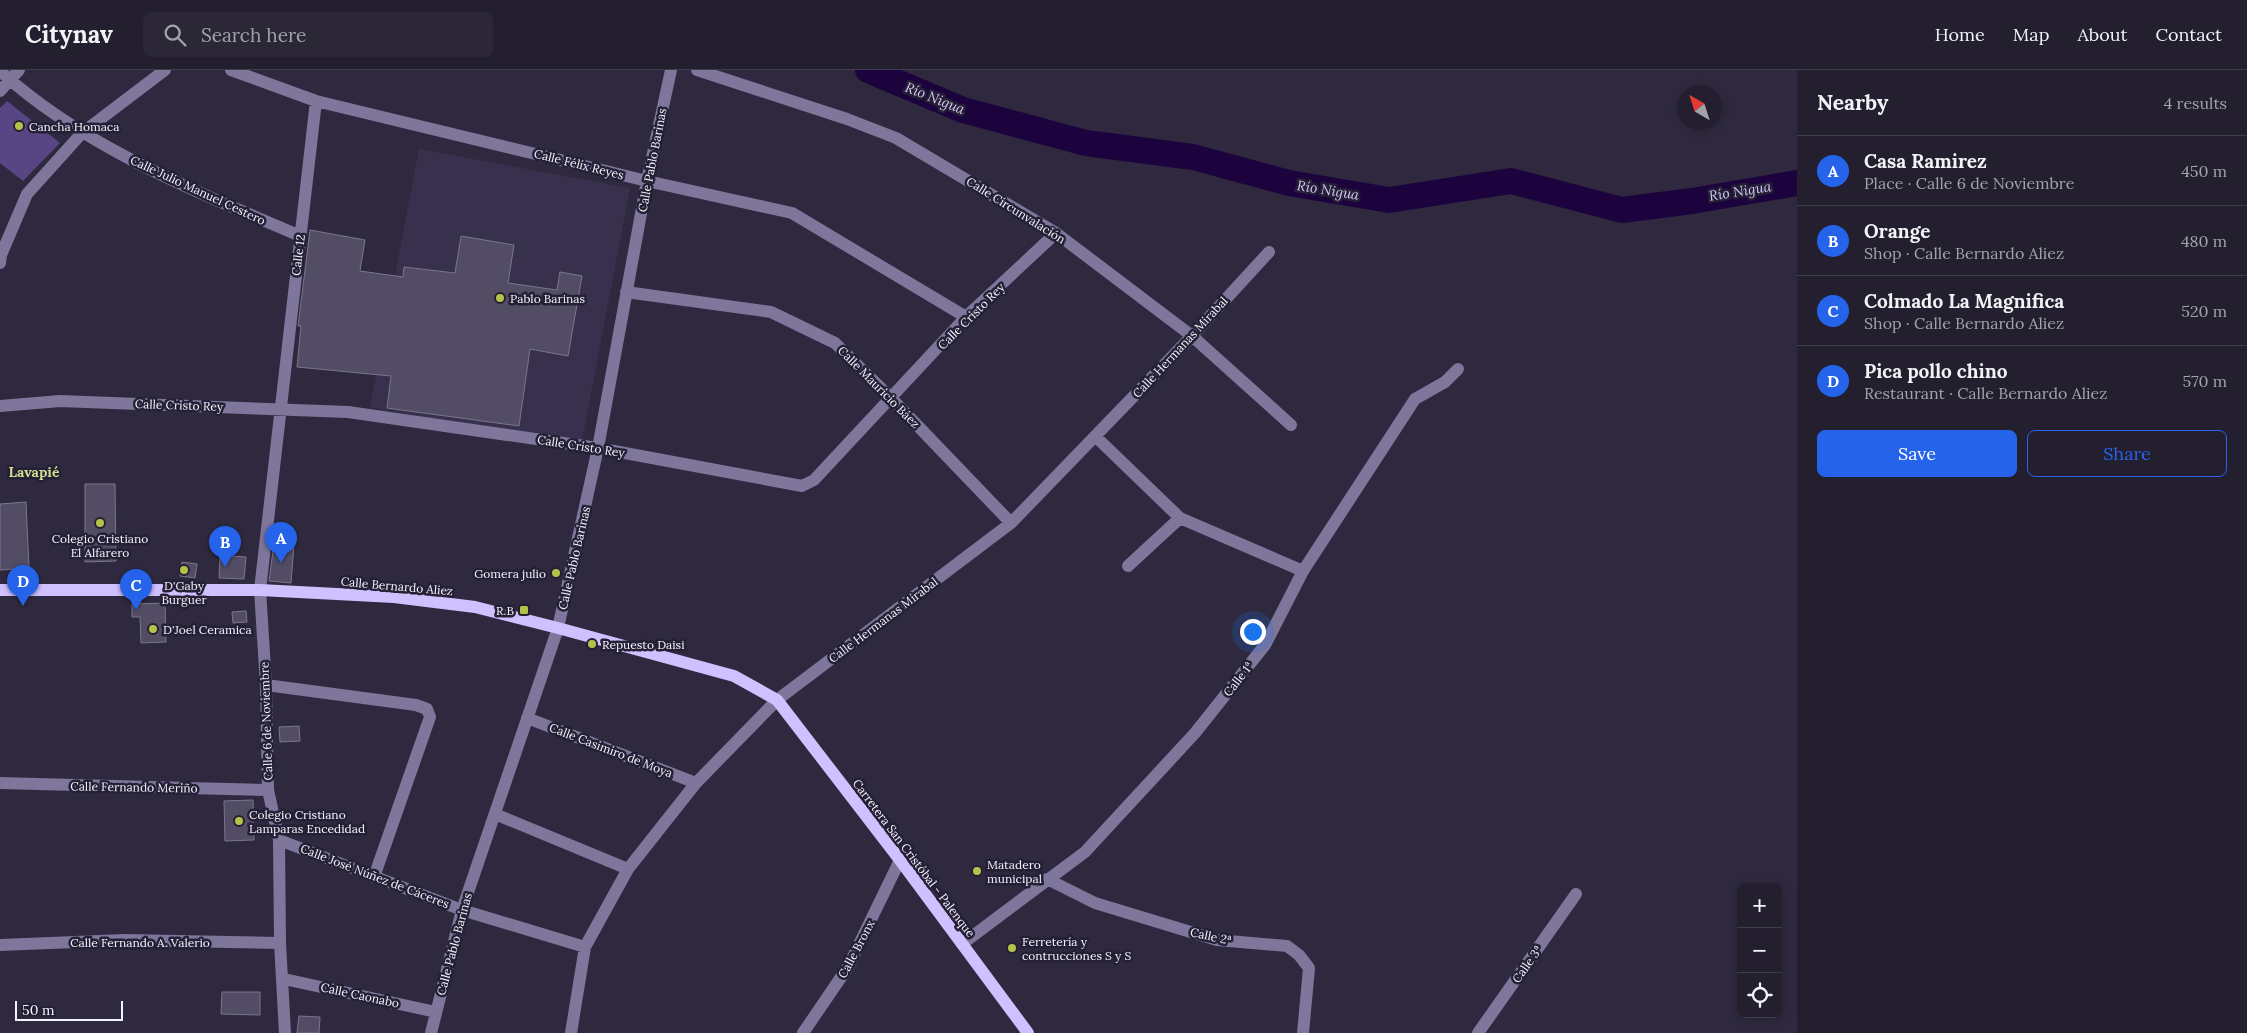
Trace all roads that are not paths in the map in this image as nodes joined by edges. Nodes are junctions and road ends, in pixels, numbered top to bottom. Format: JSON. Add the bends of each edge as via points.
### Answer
{"nodes":[{"id":1,"x":19,"y":70,"type":"edge"},
{"id":2,"x":165,"y":70,"type":"edge"},
{"id":3,"x":231,"y":70,"type":"edge"},
{"id":4,"x":670,"y":70,"type":"edge"},
{"id":5,"x":697,"y":70,"type":"edge"},
{"id":6,"x":0,"y":71,"type":"edge"},
{"id":7,"x":10,"y":80,"type":"junction"},
{"id":8,"x":0,"y":92,"type":"edge"},
{"id":9,"x":316,"y":101,"type":"junction"},
{"id":10,"x":82,"y":133,"type":"junction"},
{"id":11,"x":647,"y":181,"type":"junction"},
{"id":12,"x":1056,"y":233,"type":"junction"},
{"id":13,"x":300,"y":236,"type":"junction"},
{"id":14,"x":1269,"y":252,"type":"dead end"},
{"id":15,"x":0,"y":263,"type":"edge"},
{"id":16,"x":626,"y":292,"type":"junction"},
{"id":17,"x":966,"y":318,"type":"junction"},
{"id":18,"x":1192,"y":336,"type":"junction"},
{"id":19,"x":1458,"y":369,"type":"dead end"},
{"id":20,"x":892,"y":399,"type":"junction"},
{"id":21,"x":0,"y":406,"type":"edge"},
{"id":22,"x":280,"y":409,"type":"junction"},
{"id":23,"x":1291,"y":425,"type":"dead end"},
{"id":24,"x":1095,"y":436,"type":"junction"},
{"id":25,"x":598,"y":448,"type":"junction"},
{"id":26,"x":1180,"y":518,"type":"junction"},
{"id":27,"x":1011,"y":524,"type":"junction"},
{"id":28,"x":1128,"y":566,"type":"dead end"},
{"id":29,"x":1303,"y":570,"type":"junction"},
{"id":30,"x":0,"y":590,"type":"edge"},
{"id":31,"x":260,"y":590,"type":"junction"},
{"id":32,"x":558,"y":628,"type":"junction"},
{"id":33,"x":266,"y":685,"type":"junction"},
{"id":34,"x":777,"y":700,"type":"junction"},
{"id":35,"x":527,"y":718,"type":"junction"},
{"id":36,"x":696,"y":782,"type":"junction"},
{"id":37,"x":0,"y":784,"type":"edge"},
{"id":38,"x":268,"y":790,"type":"junction"},
{"id":39,"x":494,"y":814,"type":"junction"},
{"id":40,"x":280,"y":840,"type":"junction"},
{"id":41,"x":900,"y":860,"type":"junction"},
{"id":42,"x":628,"y":869,"type":"junction"},
{"id":43,"x":374,"y":877,"type":"junction"},
{"id":44,"x":1047,"y":879,"type":"junction"},
{"id":45,"x":1576,"y":894,"type":"dead end"},
{"id":46,"x":462,"y":910,"type":"junction"},
{"id":47,"x":280,"y":943,"type":"junction"},
{"id":48,"x":962,"y":944,"type":"junction"},
{"id":49,"x":0,"y":945,"type":"edge"},
{"id":50,"x":585,"y":946,"type":"junction"},
{"id":51,"x":284,"y":979,"type":"junction"},
{"id":52,"x":436,"y":1012,"type":"junction"},
{"id":53,"x":285,"y":1033,"type":"edge"},
{"id":54,"x":431,"y":1033,"type":"edge"},
{"id":55,"x":571,"y":1033,"type":"edge"},
{"id":56,"x":803,"y":1033,"type":"edge"},
{"id":57,"x":1028,"y":1033,"type":"edge"},
{"id":58,"x":1303,"y":1033,"type":"edge"},
{"id":59,"x":1478,"y":1033,"type":"edge"}],
"edges":[{"from":1,"to":7,"type":"street"},
{"from":2,"to":10,"type":"street"},
{"from":3,"to":9,"type":"street","name":"Calle Félix Reyes"},
{"from":4,"to":11,"type":"street","name":"Calle Pablo Barinas"},
{"from":5,"to":12,"type":"street","name":"Calle Circunvalación","via":[[896,138]]},
{"from":6,"to":7,"type":"street","name":"Calle Julio Manuel Cestero"},
{"from":7,"to":8,"type":"street"},
{"from":7,"to":10,"type":"street","name":"Calle Julio Manuel Cestero"},
{"from":9,"to":11,"type":"street","name":"Calle Félix Reyes"},
{"from":9,"to":13,"type":"street","name":"Calle 12"},
{"from":10,"to":13,"type":"street","name":"Calle Julio Manuel Cestero","via":[[166,178]]},
{"from":10,"to":15,"type":"street","via":[[27,194]]},
{"from":11,"to":16,"type":"street","name":"Calle Pablo Barinas"},
{"from":11,"to":17,"type":"street","name":"Calle Félix Reyes","via":[[792,213]]},
{"from":12,"to":17,"type":"street","name":"Calle Cristo Rey"},
{"from":12,"to":18,"type":"street","name":"Calle Circunvalación"},
{"from":13,"to":22,"type":"street","name":"Calle 12"},
{"from":14,"to":18,"type":"street","name":"Calle Hermanas Mirabal"},
{"from":16,"to":20,"type":"street","name":"Calle Mauricio Báez","via":[[771,312],[835,343]]},
{"from":16,"to":25,"type":"street","name":"Calle Pablo Barinas"},
{"from":17,"to":20,"type":"street","name":"Calle Cristo Rey"},
{"from":18,"to":23,"type":"street","name":"Calle Circunvalación"},
{"from":18,"to":24,"type":"street","name":"Calle Hermanas Mirabal"},
{"from":19,"to":29,"type":"street","name":"Calle 1ª","via":[[1445,382],[1415,399]]},
{"from":20,"to":25,"type":"street","name":"Calle Cristo Rey","via":[[814,480],[802,486]]},
{"from":20,"to":27,"type":"street","name":"Calle Mauricio Báez"},
{"from":21,"to":22,"type":"street","name":"Calle Cristo Rey","via":[[60,401]]},
{"from":22,"to":25,"type":"street","name":"Calle Cristo Rey","via":[[348,412]]},
{"from":22,"to":31,"type":"street","name":"Calle 6 de Noviembre"},
{"from":24,"to":26,"type":"street"},
{"from":24,"to":27,"type":"street","name":"Calle Hermanas Mirabal"},
{"from":25,"to":32,"type":"street","name":"Calle Pablo Barinas"},
{"from":26,"to":28,"type":"street"},
{"from":26,"to":29,"type":"street"},
{"from":27,"to":34,"type":"street","name":"Calle Hermanas Mirabal"},
{"from":29,"to":44,"type":"street","name":"Calle 1ª","via":[[1265,645],[1195,733],[1085,852]]},
{"from":30,"to":31,"type":"main road","name":"Calle Bernardo Aliez"},
{"from":31,"to":32,"type":"main road","name":"Calle Bernardo Aliez","via":[[394,597],[476,607]]},
{"from":31,"to":33,"type":"street","name":"Calle 6 de Noviembre"},
{"from":32,"to":34,"type":"main road","name":"Calle Bernardo Aliez","via":[[734,676]]},
{"from":32,"to":35,"type":"street","name":"Calle Pablo Barinas"},
{"from":33,"to":38,"type":"street","name":"Calle 6 de Noviembre"},
{"from":33,"to":43,"type":"street","via":[[427,709],[430,717]]},
{"from":34,"to":36,"type":"street","name":"Calle Hermanas Mirabal"},
{"from":34,"to":41,"type":"main road","name":"Carretera San Cristóbal - Palenque"},
{"from":35,"to":36,"type":"street","name":"Calle Casimiro de Moya"},
{"from":35,"to":39,"type":"street","name":"Calle Pablo Barinas"},
{"from":36,"to":42,"type":"street","name":"Calle Hermanas Mirabal"},
{"from":37,"to":38,"type":"street","name":"Calle Fernando Meriño"},
{"from":38,"to":40,"type":"street","name":"Calle 6 de Noviembre"},
{"from":39,"to":42,"type":"street"},
{"from":39,"to":46,"type":"street","name":"Calle Pablo Barinas"},
{"from":40,"to":43,"type":"street","name":"Calle José Núñez de Cáceres"},
{"from":40,"to":47,"type":"street","name":"Calle 6 de Noviembre"},
{"from":41,"to":48,"type":"main road","name":"Carretera San Cristóbal - Palenque"},
{"from":41,"to":56,"type":"street","name":"Calle Bronx","via":[[848,967]]},
{"from":42,"to":50,"type":"street","name":"Calle Hermanas Mirabal"},
{"from":43,"to":46,"type":"street","name":"Calle José Núñez de Cáceres"},
{"from":44,"to":48,"type":"street","name":"Calle 1ª"},
{"from":44,"to":58,"type":"street","name":"Calle 2ª","via":[[1095,903],[1217,940],[1287,946],[1300,955],[1309,968]]},
{"from":45,"to":59,"type":"street","name":"Calle 3ª"},
{"from":46,"to":50,"type":"street","name":"Calle José Núñez de Cáceres"},
{"from":46,"to":52,"type":"street","name":"Calle Pablo Barinas"},
{"from":47,"to":49,"type":"street","name":"Calle Fernando A. Valerio","via":[[125,940]]},
{"from":47,"to":51,"type":"street","name":"Calle 6 de Noviembre"},
{"from":48,"to":57,"type":"main road","name":"Carretera San Cristóbal - Palenque"},
{"from":50,"to":55,"type":"street","name":"Calle Hermanas Mirabal"},
{"from":51,"to":52,"type":"street","name":"Calle Caonabo"},
{"from":51,"to":53,"type":"street","name":"Calle 6 de Noviembre"},
{"from":52,"to":54,"type":"street","name":"Calle Pablo Barinas"}]}
